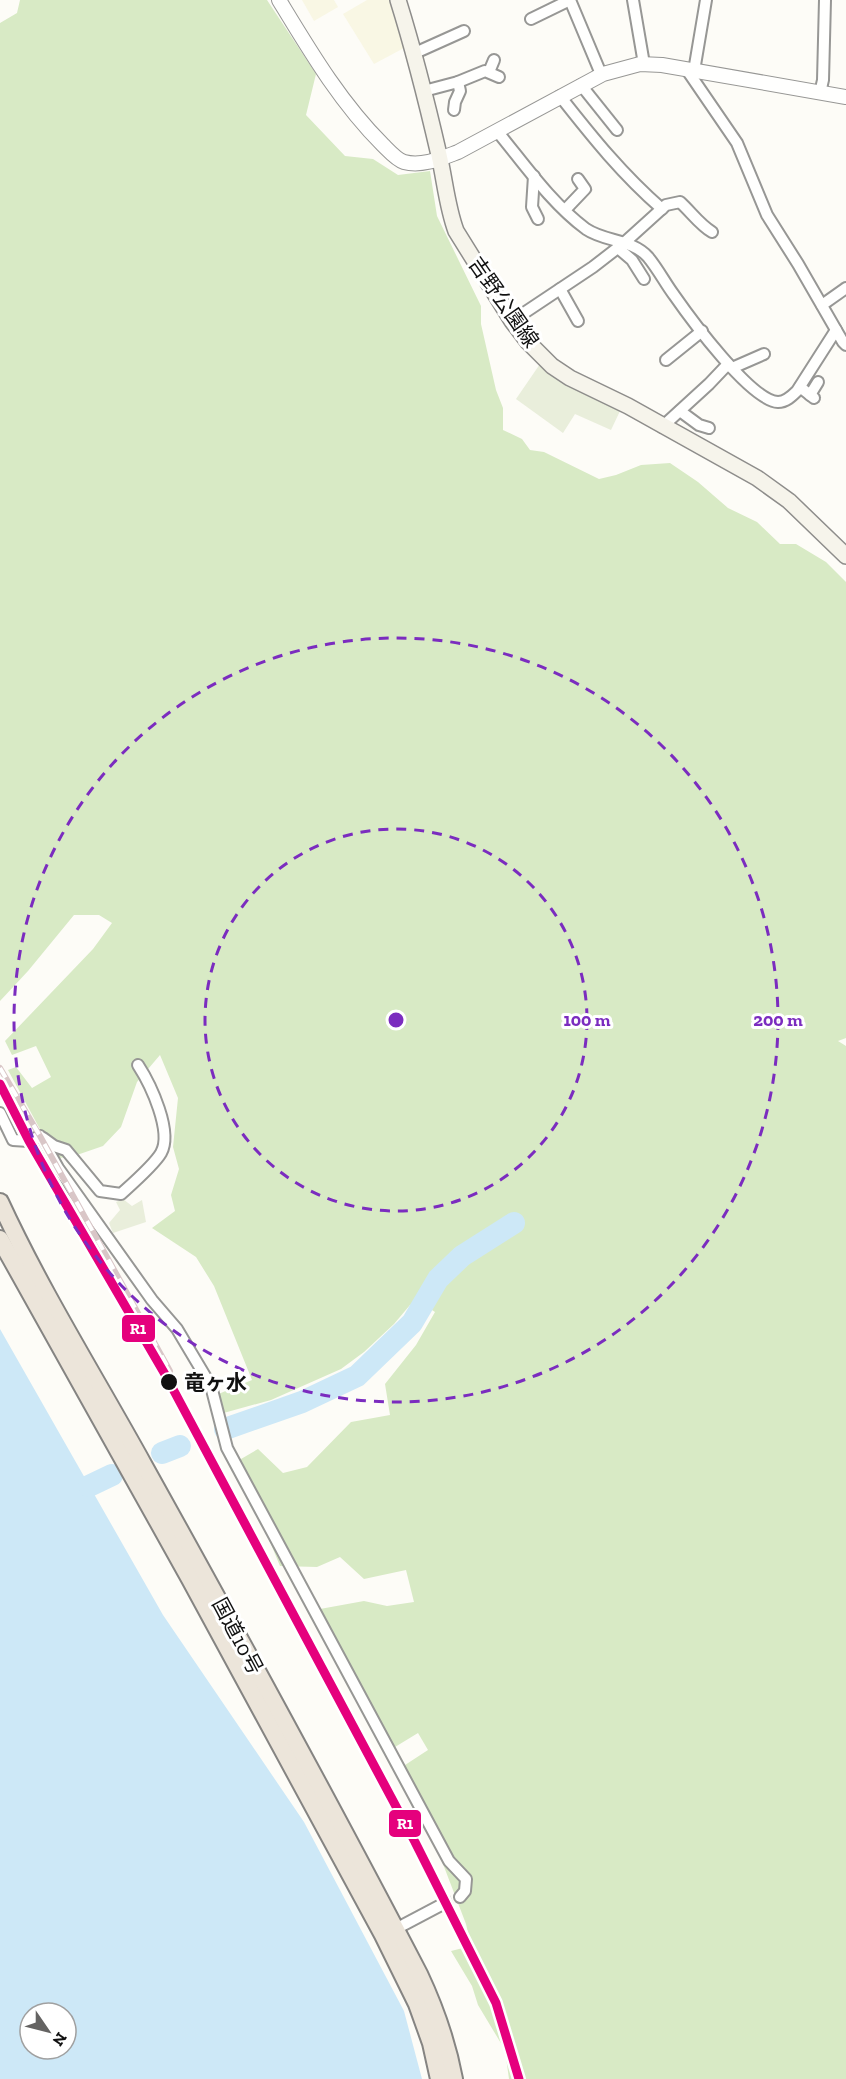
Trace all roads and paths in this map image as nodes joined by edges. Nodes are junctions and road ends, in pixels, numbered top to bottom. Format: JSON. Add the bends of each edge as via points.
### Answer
{"nodes":[{"id":1,"x":279,"y":0,"type":"edge"},
{"id":2,"x":570,"y":0,"type":"edge"},
{"id":3,"x":633,"y":0,"type":"edge"},
{"id":4,"x":706,"y":0,"type":"edge"},
{"id":5,"x":825,"y":0,"type":"edge"},
{"id":6,"x":400,"y":1,"type":"edge"},
{"id":7,"x":531,"y":18,"type":"dead end"},
{"id":8,"x":464,"y":31,"type":"dead end"},
{"id":9,"x":415,"y":53,"type":"junction"},
{"id":10,"x":495,"y":60,"type":"dead end"},
{"id":11,"x":644,"y":64,"type":"junction"},
{"id":12,"x":691,"y":70,"type":"junction"},
{"id":13,"x":601,"y":74,"type":"junction"},
{"id":14,"x":458,"y":82,"type":"junction"},
{"id":15,"x":581,"y":85,"type":"junction"},
{"id":16,"x":424,"y":91,"type":"junction"},
{"id":17,"x":820,"y":93,"type":"junction"},
{"id":18,"x":560,"y":96,"type":"junction"},
{"id":19,"x":846,"y":97,"type":"edge"},
{"id":20,"x":454,"y":110,"type":"dead end"},
{"id":21,"x":498,"y":130,"type":"junction"},
{"id":22,"x":617,"y":130,"type":"dead end"},
{"id":23,"x":440,"y":159,"type":"junction"},
{"id":24,"x":534,"y":176,"type":"junction"},
{"id":25,"x":578,"y":178,"type":"dead end"},
{"id":26,"x":662,"y":209,"type":"junction"},
{"id":27,"x":565,"y":210,"type":"junction"},
{"id":28,"x":538,"y":219,"type":"dead end"},
{"id":29,"x":712,"y":232,"type":"dead end"},
{"id":30,"x":621,"y":245,"type":"junction"},
{"id":31,"x":644,"y":279,"type":"dead end"},
{"id":32,"x":560,"y":288,"type":"junction"},
{"id":33,"x":846,"y":288,"type":"edge"},
{"id":34,"x":822,"y":305,"type":"junction"},
{"id":35,"x":512,"y":321,"type":"junction"},
{"id":36,"x":578,"y":321,"type":"dead end"},
{"id":37,"x":836,"y":330,"type":"junction"},
{"id":38,"x":702,"y":331,"type":"junction"},
{"id":39,"x":846,"y":345,"type":"edge"},
{"id":40,"x":764,"y":354,"type":"dead end"},
{"id":41,"x":666,"y":360,"type":"dead end"},
{"id":42,"x":730,"y":366,"type":"junction"},
{"id":43,"x":818,"y":382,"type":"dead end"},
{"id":44,"x":800,"y":387,"type":"junction"},
{"id":45,"x":680,"y":411,"type":"junction"},
{"id":46,"x":662,"y":427,"type":"junction"},
{"id":47,"x":708,"y":428,"type":"dead end"},
{"id":48,"x":846,"y":556,"type":"edge"},
{"id":49,"x":138,"y":1065,"type":"dead end"},
{"id":50,"x":0,"y":1113,"type":"edge"},
{"id":51,"x":40,"y":1136,"type":"junction"},
{"id":52,"x":0,"y":1202,"type":"edge"},
{"id":53,"x":0,"y":1239,"type":"edge"},
{"id":54,"x":460,"y":1897,"type":"dead end"},
{"id":55,"x":443,"y":1904,"type":"tunnel mouth"},
{"id":56,"x":389,"y":1932,"type":"junction"},
{"id":57,"x":439,"y":2079,"type":"edge"},
{"id":58,"x":454,"y":2079,"type":"edge"}],
"edges":[{"from":1,"to":23,"type":"street","via":[[326,76],[390,151],[402,162],[417,164]]},
{"from":2,"to":7,"type":"street"},
{"from":2,"to":13,"type":"street"},
{"from":3,"to":11,"type":"street"},
{"from":4,"to":12,"type":"street"},
{"from":5,"to":17,"type":"street"},
{"from":6,"to":9,"type":"main road","name":"吉野公園線"},
{"from":8,"to":9,"type":"street"},
{"from":9,"to":16,"type":"main road","name":"吉野公園線"},
{"from":10,"to":14,"type":"street","via":[[494,75],[485,71]]},
{"from":11,"to":12,"type":"street"},
{"from":11,"to":13,"type":"street"},
{"from":12,"to":17,"type":"street"},
{"from":12,"to":34,"type":"street","via":[[737,143],[767,215]]},
{"from":13,"to":15,"type":"street"},
{"from":14,"to":16,"type":"street"},
{"from":14,"to":20,"type":"street","via":[[460,91]]},
{"from":15,"to":18,"type":"street"},
{"from":15,"to":22,"type":"street"},
{"from":16,"to":23,"type":"main road","name":"吉野公園線"},
{"from":17,"to":19,"type":"street"},
{"from":18,"to":21,"type":"street"},
{"from":18,"to":26,"type":"street","via":[[632,183]]},
{"from":21,"to":23,"type":"street"},
{"from":21,"to":24,"type":"street"},
{"from":23,"to":35,"type":"main road","name":"吉野公園線","via":[[456,231]]},
{"from":24,"to":27,"type":"street"},
{"from":24,"to":28,"type":"street","via":[[532,207]]},
{"from":25,"to":27,"type":"street","via":[[585,189]]},
{"from":26,"to":29,"type":"street","via":[[680,202]]},
{"from":26,"to":30,"type":"street"},
{"from":27,"to":30,"type":"street","via":[[589,231]]},
{"from":30,"to":31,"type":"street"},
{"from":30,"to":32,"type":"street"},
{"from":30,"to":38,"type":"street","via":[[635,247],[648,257]]},
{"from":32,"to":35,"type":"street"},
{"from":32,"to":36,"type":"street"},
{"from":33,"to":34,"type":"street"},
{"from":34,"to":37,"type":"street"},
{"from":35,"to":46,"type":"main road","name":"吉野公園線","via":[[552,366]]},
{"from":37,"to":39,"type":"street"},
{"from":37,"to":44,"type":"street"},
{"from":38,"to":41,"type":"street"},
{"from":38,"to":42,"type":"street"},
{"from":40,"to":42,"type":"street"},
{"from":42,"to":44,"type":"street","via":[[763,396],[777,402],[789,399]]},
{"from":42,"to":45,"type":"street"},
{"from":43,"to":44,"type":"street","via":[[812,397]]},
{"from":45,"to":46,"type":"street"},
{"from":45,"to":47,"type":"street"},
{"from":46,"to":48,"type":"main road","name":"吉野公園線","via":[[757,478],[789,501]]},
{"from":49,"to":51,"type":"street","via":[[166,1137],[161,1154],[122,1194],[100,1191],[66,1150]]},
{"from":50,"to":51,"type":"street","via":[[13,1140],[30,1141]]},
{"from":51,"to":54,"type":"street","via":[[98,1225],[177,1329],[211,1386],[227,1448],[449,1861],[466,1879]]},
{"from":52,"to":56,"type":"highway","name":"国道10号","via":[[26,1258],[187,1543]]},
{"from":53,"to":56,"type":"highway","name":"国道10号"},
{"from":55,"to":56,"type":"street"},
{"from":56,"to":57,"type":"highway","name":"国道10号","via":[[432,2043]]},
{"from":56,"to":58,"type":"highway","name":"国道10号","via":[[429,1995]]}]}
